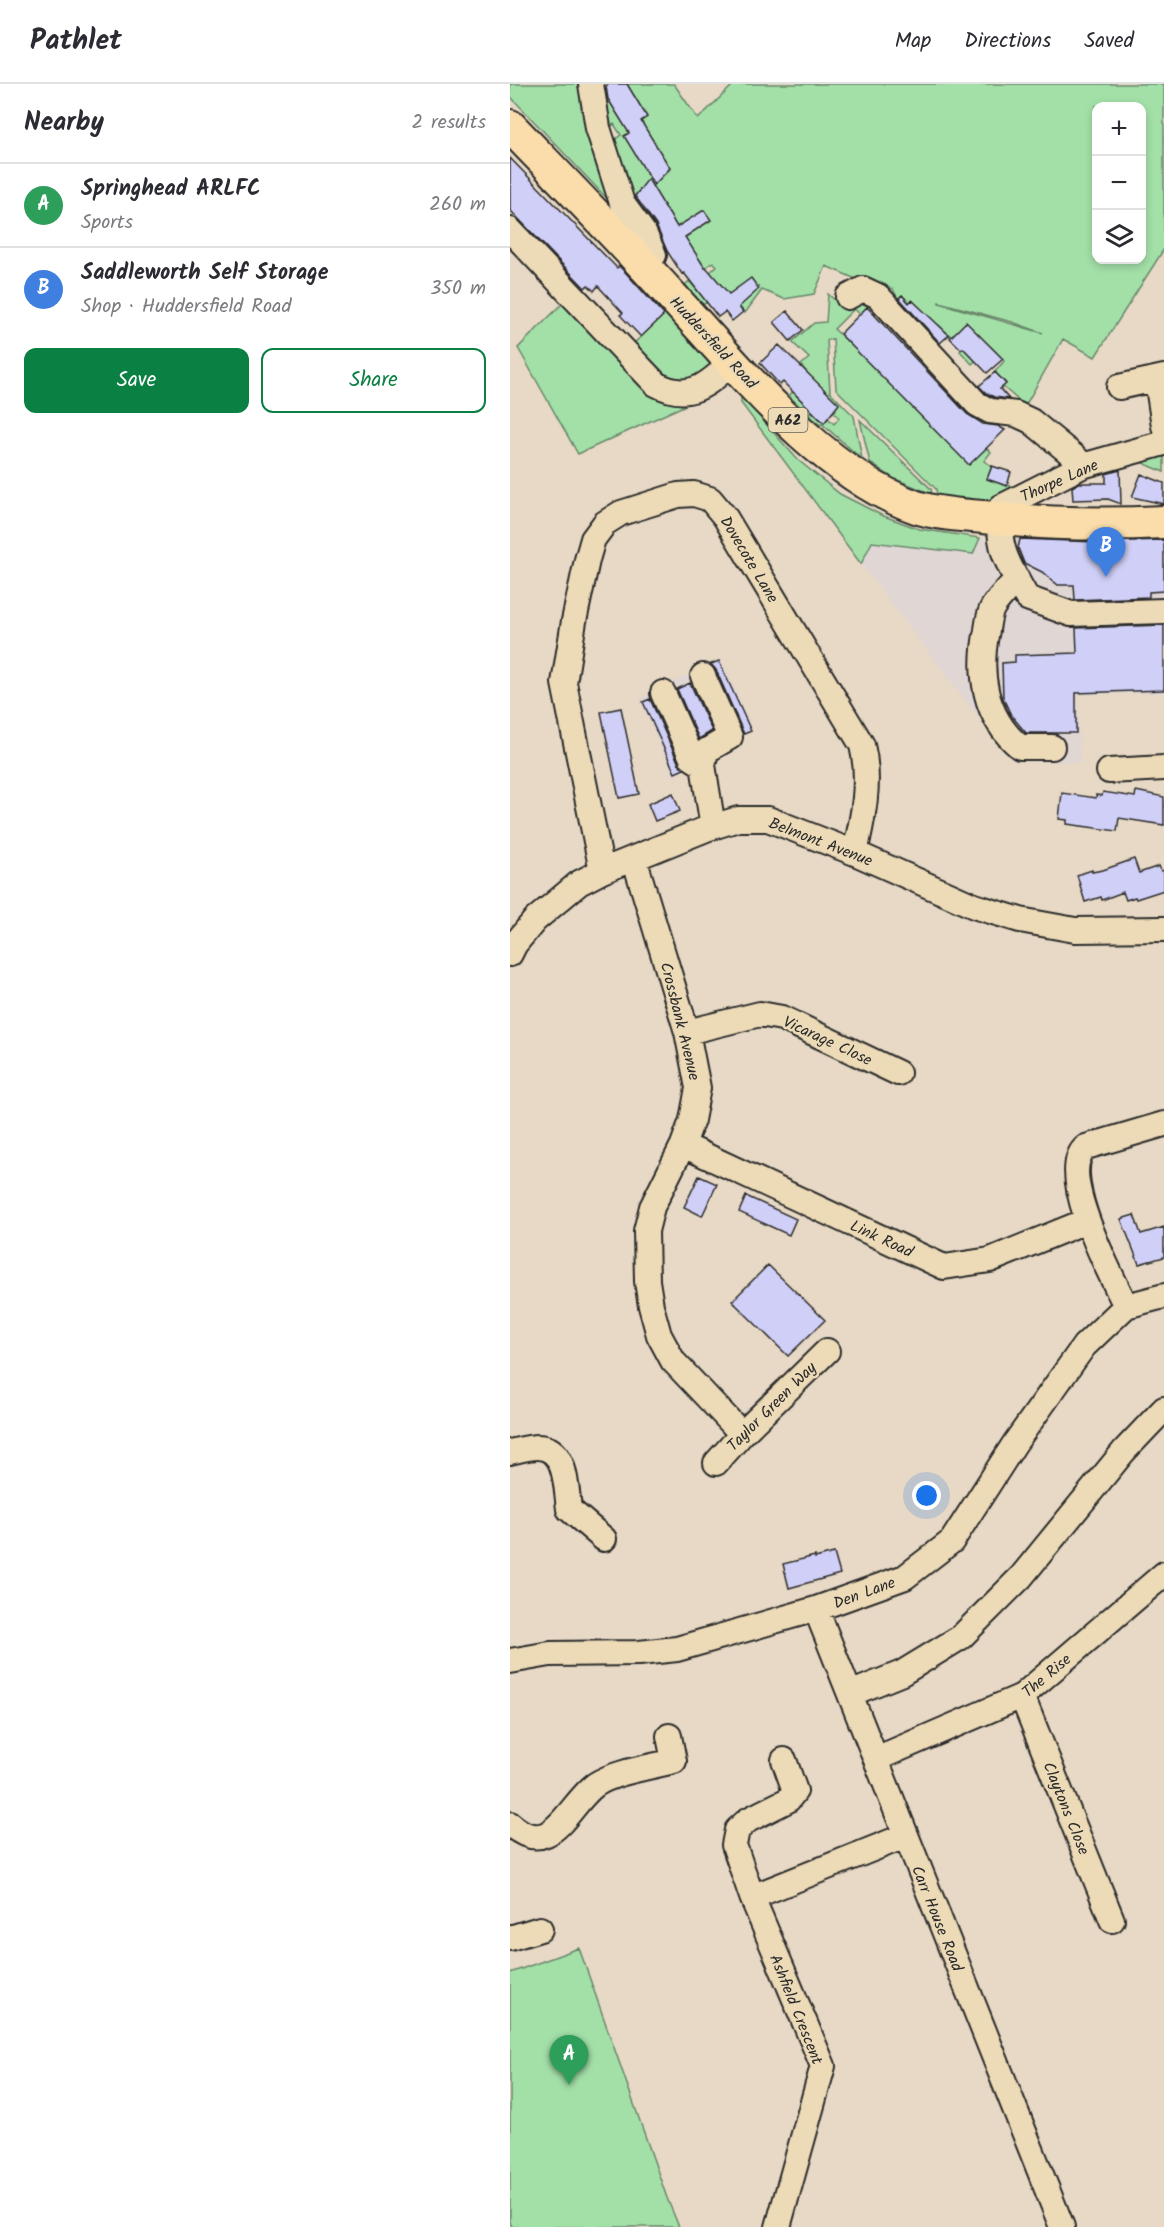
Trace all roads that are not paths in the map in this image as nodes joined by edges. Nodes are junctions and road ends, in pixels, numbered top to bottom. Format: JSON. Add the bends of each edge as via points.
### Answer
{"nodes":[{"id":1,"x":591,"y":84,"type":"edge"},
{"id":2,"x":510,"y":126,"type":"edge"},
{"id":3,"x":510,"y":230,"type":"edge"},
{"id":4,"x":643,"y":265,"type":"junction"},
{"id":5,"x":848,"y":297,"type":"dead end"},
{"id":6,"x":732,"y":362,"type":"junction"},
{"id":7,"x":1160,"y":379,"type":"edge"},
{"id":8,"x":1119,"y":387,"type":"dead end"},
{"id":9,"x":1164,"y":426,"type":"edge"},
{"id":10,"x":1164,"y":443,"type":"edge"},
{"id":11,"x":1082,"y":466,"type":"junction"},
{"id":12,"x":1000,"y":519,"type":"junction"},
{"id":13,"x":1164,"y":522,"type":"edge"},
{"id":14,"x":1017,"y":579,"type":"junction"},
{"id":15,"x":1164,"y":611,"type":"edge"},
{"id":16,"x":703,"y":676,"type":"dead end"},
{"id":17,"x":663,"y":693,"type":"dead end"},
{"id":18,"x":1052,"y":747,"type":"dead end"},
{"id":19,"x":703,"y":765,"type":"junction"},
{"id":20,"x":1164,"y":768,"type":"edge"},
{"id":21,"x":1109,"y":771,"type":"dead end"},
{"id":22,"x":713,"y":827,"type":"junction"},
{"id":23,"x":855,"y":853,"type":"junction"},
{"id":24,"x":634,"y":858,"type":"junction"},
{"id":25,"x":602,"y":870,"type":"junction"},
{"id":26,"x":1164,"y":929,"type":"edge"},
{"id":27,"x":510,"y":954,"type":"edge"},
{"id":28,"x":687,"y":1032,"type":"junction"},
{"id":29,"x":898,"y":1073,"type":"dead end"},
{"id":30,"x":1164,"y":1124,"type":"edge"},
{"id":31,"x":683,"y":1145,"type":"junction"},
{"id":32,"x":1086,"y":1221,"type":"junction"},
{"id":33,"x":1164,"y":1296,"type":"edge"},
{"id":34,"x":1126,"y":1306,"type":"junction"},
{"id":35,"x":827,"y":1351,"type":"dead end"},
{"id":36,"x":1164,"y":1408,"type":"edge"},
{"id":37,"x":742,"y":1434,"type":"junction"},
{"id":38,"x":510,"y":1452,"type":"edge"},
{"id":39,"x":716,"y":1463,"type":"dead end"},
{"id":40,"x":604,"y":1539,"type":"dead end"},
{"id":41,"x":1164,"y":1574,"type":"edge"},
{"id":42,"x":816,"y":1609,"type":"junction"},
{"id":43,"x":510,"y":1661,"type":"edge"},
{"id":44,"x":850,"y":1694,"type":"junction"},
{"id":45,"x":1022,"y":1696,"type":"junction"},
{"id":46,"x":669,"y":1736,"type":"dead end"},
{"id":47,"x":876,"y":1759,"type":"junction"},
{"id":48,"x":784,"y":1760,"type":"dead end"},
{"id":49,"x":510,"y":1824,"type":"edge"},
{"id":50,"x":905,"y":1836,"type":"junction"},
{"id":51,"x":752,"y":1897,"type":"junction"},
{"id":52,"x":1112,"y":1920,"type":"dead end"},
{"id":53,"x":540,"y":1929,"type":"dead end"},
{"id":54,"x":510,"y":1938,"type":"edge"},
{"id":55,"x":778,"y":2227,"type":"edge"},
{"id":56,"x":1062,"y":2227,"type":"edge"}],
"edges":[{"from":1,"to":4,"type":"street","via":[[598,128],[622,202],[654,255]]},
{"from":2,"to":4,"type":"main road","name":"Huddersfield Road","number":"A62"},
{"from":3,"to":6,"type":"street","via":[[656,384],[670,391],[688,392],[709,382]]},
{"from":4,"to":6,"type":"main road","name":"Huddersfield Road","number":"A62"},
{"from":5,"to":11,"type":"street","via":[[863,289],[878,296],[977,404],[1031,421]]},
{"from":6,"to":12,"type":"main road","name":"Huddersfield Road","number":"A62","via":[[782,415],[842,467],[872,486],[919,508]]},
{"from":7,"to":8,"type":"street"},
{"from":7,"to":9,"type":"street"},
{"from":10,"to":11,"type":"street","name":"Thorpe Lane"},
{"from":11,"to":12,"type":"street","name":"Thorpe Lane","via":[[1001,507]]},
{"from":12,"to":13,"type":"main road","name":"Huddersfield Road","number":"A62"},
{"from":12,"to":14,"type":"street","via":[[1005,560]]},
{"from":14,"to":15,"type":"street","via":[[1027,598],[1071,614]]},
{"from":14,"to":18,"type":"street","via":[[991,609],[982,654],[984,686],[1006,736],[1020,747]]},
{"from":16,"to":19,"type":"street","via":[[730,737],[706,751]]},
{"from":17,"to":19,"type":"street","via":[[692,758]]},
{"from":19,"to":22,"type":"street"},
{"from":20,"to":21,"type":"street"},
{"from":22,"to":23,"type":"street","name":"Belmont Avenue","via":[[738,819],[768,819]]},
{"from":22,"to":24,"type":"street","name":"Belmont Avenue"},
{"from":23,"to":25,"type":"street","name":"Dovecote Lane","via":[[865,810],[867,764],[862,745],[725,516],[710,499],[678,495],[621,513],[605,523],[593,539],[574,621],[564,683]]},
{"from":23,"to":26,"type":"street","name":"Belmont Avenue","via":[[974,906],[1020,920],[1075,930]]},
{"from":24,"to":25,"type":"street","name":"Belmont Avenue"},
{"from":24,"to":28,"type":"street","name":"Crossbank Avenue"},
{"from":25,"to":27,"type":"street","name":"Belmont Avenue","via":[[558,898],[535,920]]},
{"from":28,"to":29,"type":"street","name":"Vicarage Close","via":[[770,1015]]},
{"from":28,"to":31,"type":"street","name":"Crossbank Avenue","via":[[698,1094]]},
{"from":30,"to":32,"type":"street","via":[[1079,1152],[1076,1163]]},
{"from":31,"to":32,"type":"street","name":"Link Road","via":[[944,1267],[990,1260]]},
{"from":31,"to":37,"type":"street","name":"Crossbank Avenue","via":[[652,1207],[646,1231],[651,1306],[659,1335],[673,1361]]},
{"from":32,"to":34,"type":"street"},
{"from":33,"to":34,"type":"street","name":"Den Lane"},
{"from":34,"to":42,"type":"street","name":"Den Lane","via":[[1084,1346],[952,1541],[905,1577]]},
{"from":35,"to":37,"type":"street","name":"Taylor Green Way"},
{"from":36,"to":44,"type":"street","via":[[1021,1577],[961,1637],[902,1672]]},
{"from":37,"to":39,"type":"street","name":"Taylor Green Way"},
{"from":38,"to":40,"type":"street","via":[[550,1449],[562,1466],[569,1509]]},
{"from":41,"to":45,"type":"street","name":"The Rise"},
{"from":42,"to":43,"type":"street","name":"Den Lane","via":[[677,1649],[550,1654]]},
{"from":42,"to":44,"type":"street","name":"Carr House Road"},
{"from":44,"to":47,"type":"street","name":"Carr House Road"},
{"from":45,"to":47,"type":"street","name":"The Rise"},
{"from":45,"to":52,"type":"street","name":"Claytons Close"},
{"from":46,"to":49,"type":"street","via":[[674,1761],[609,1778],[595,1786],[552,1832],[530,1836]]},
{"from":47,"to":50,"type":"street","name":"Carr House Road"},
{"from":48,"to":51,"type":"street","name":"Ashfield Crescent","via":[[795,1791],[788,1800],[748,1820],[737,1830],[734,1845]]},
{"from":50,"to":51,"type":"street"},
{"from":50,"to":56,"type":"street","name":"Carr House Road"},
{"from":51,"to":55,"type":"street","name":"Ashfield Crescent","via":[[823,2066]]},
{"from":53,"to":54,"type":"street"}]}
